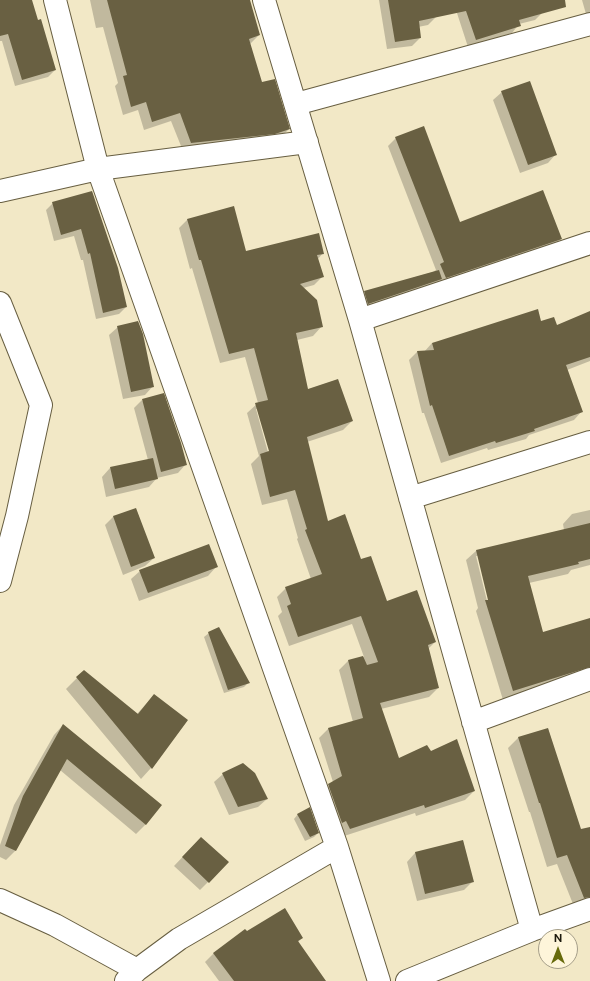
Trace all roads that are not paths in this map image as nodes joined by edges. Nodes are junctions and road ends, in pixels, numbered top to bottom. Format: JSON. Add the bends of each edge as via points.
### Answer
{"nodes":[{"id":1,"x":55,"y":0,"type":"edge"},
{"id":2,"x":264,"y":0,"type":"edge"},
{"id":3,"x":590,"y":24,"type":"edge"},
{"id":4,"x":296,"y":104,"type":"junction"},
{"id":5,"x":307,"y":142,"type":"junction"},
{"id":6,"x":98,"y":169,"type":"junction"},
{"id":7,"x":0,"y":191,"type":"edge"},
{"id":8,"x":590,"y":243,"type":"edge"},
{"id":9,"x":0,"y":303,"type":"edge"},
{"id":10,"x":360,"y":320,"type":"junction"},
{"id":11,"x":590,"y":442,"type":"edge"},
{"id":12,"x":410,"y":498,"type":"junction"},
{"id":13,"x":0,"y":581,"type":"edge"},
{"id":14,"x":590,"y":679,"type":"edge"},
{"id":15,"x":473,"y":722,"type":"junction"},
{"id":16,"x":337,"y":847,"type":"junction"},
{"id":17,"x":0,"y":900,"type":"edge"},
{"id":18,"x":590,"y":909,"type":"edge"},
{"id":19,"x":532,"y":930,"type":"junction"},
{"id":20,"x":132,"y":975,"type":"edge"},
{"id":21,"x":378,"y":981,"type":"edge"},
{"id":22,"x":407,"y":981,"type":"edge"}],
"edges":[{"from":1,"to":6,"type":"street"},
{"from":2,"to":4,"type":"street"},
{"from":3,"to":4,"type":"street"},
{"from":4,"to":5,"type":"street"},
{"from":5,"to":6,"type":"street"},
{"from":5,"to":10,"type":"street"},
{"from":6,"to":7,"type":"street"},
{"from":6,"to":16,"type":"street"},
{"from":8,"to":10,"type":"street"},
{"from":9,"to":13,"type":"street","via":[[41,405]]},
{"from":10,"to":12,"type":"street"},
{"from":11,"to":12,"type":"street"},
{"from":12,"to":15,"type":"street"},
{"from":14,"to":15,"type":"street"},
{"from":15,"to":19,"type":"street"},
{"from":16,"to":20,"type":"street","via":[[179,939]]},
{"from":16,"to":21,"type":"street"},
{"from":17,"to":20,"type":"street","via":[[55,925]]},
{"from":18,"to":19,"type":"street"},
{"from":19,"to":22,"type":"street"}]}
